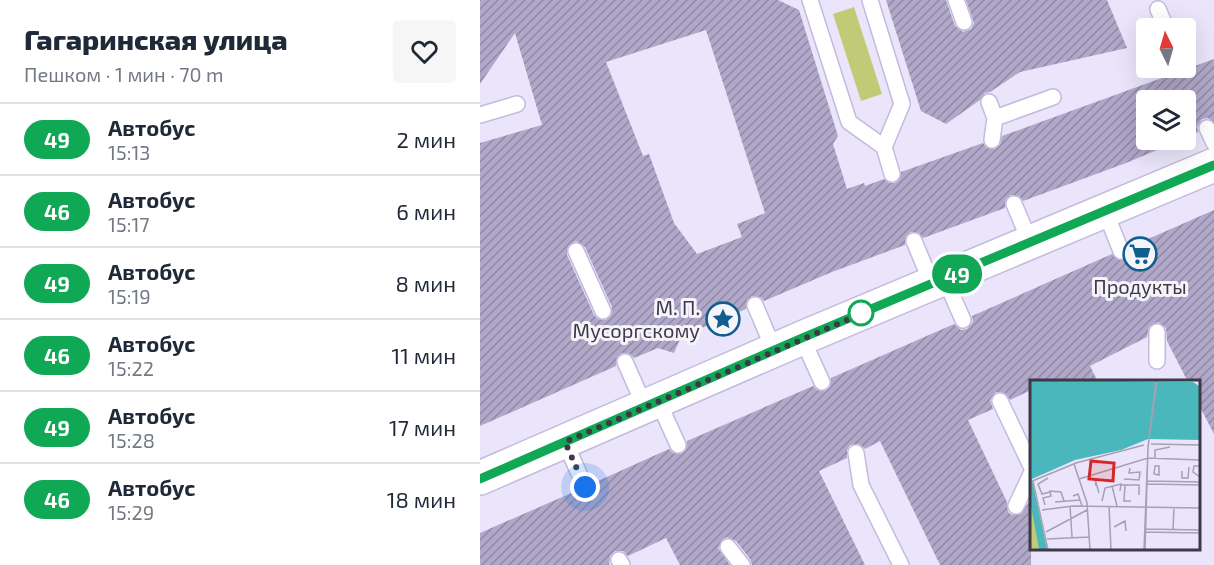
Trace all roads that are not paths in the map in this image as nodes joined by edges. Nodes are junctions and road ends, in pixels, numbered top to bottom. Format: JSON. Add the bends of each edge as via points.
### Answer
{"nodes":[{"id":1,"x":810,"y":0,"type":"edge"},
{"id":2,"x":870,"y":0,"type":"edge"},
{"id":3,"x":956,"y":0,"type":"edge"},
{"id":4,"x":1158,"y":9,"type":"dead end"},
{"id":5,"x":1162,"y":18,"type":"edge"},
{"id":6,"x":964,"y":22,"type":"dead end"},
{"id":7,"x":1053,"y":97,"type":"dead end"},
{"id":8,"x":989,"y":102,"type":"dead end"},
{"id":9,"x":517,"y":104,"type":"dead end"},
{"id":10,"x":480,"y":115,"type":"edge"},
{"id":11,"x":995,"y":118,"type":"junction"},
{"id":12,"x":1207,"y":128,"type":"dead end"},
{"id":13,"x":992,"y":140,"type":"dead end"},
{"id":14,"x":1214,"y":143,"type":"edge"},
{"id":15,"x":884,"y":147,"type":"junction"},
{"id":16,"x":1214,"y":165,"type":"edge"},
{"id":17,"x":892,"y":174,"type":"dead end"},
{"id":18,"x":1014,"y":204,"type":"dead end"},
{"id":19,"x":1105,"y":211,"type":"junction"},
{"id":20,"x":914,"y":241,"type":"dead end"},
{"id":21,"x":1030,"y":242,"type":"junction"},
{"id":22,"x":576,"y":251,"type":"dead end"},
{"id":23,"x":1121,"y":251,"type":"dead end"},
{"id":24,"x":938,"y":281,"type":"junction"},
{"id":25,"x":755,"y":305,"type":"dead end"},
{"id":26,"x":603,"y":311,"type":"dead end"},
{"id":27,"x":963,"y":320,"type":"dead end"},
{"id":28,"x":1157,"y":332,"type":"dead end"},
{"id":29,"x":788,"y":344,"type":"junction"},
{"id":30,"x":1157,"y":361,"type":"dead end"},
{"id":31,"x":625,"y":362,"type":"dead end"},
{"id":32,"x":822,"y":382,"type":"dead end"},
{"id":33,"x":1000,"y":401,"type":"dead end"},
{"id":34,"x":651,"y":404,"type":"junction"},
{"id":35,"x":565,"y":442,"type":"junction"},
{"id":36,"x":678,"y":445,"type":"dead end"},
{"id":37,"x":856,"y":453,"type":"dead end"},
{"id":38,"x":1030,"y":464,"type":"edge"},
{"id":39,"x":1030,"y":476,"type":"edge"},
{"id":40,"x":480,"y":478,"type":"edge"},
{"id":41,"x":585,"y":487,"type":"dead end"},
{"id":42,"x":1016,"y":506,"type":"dead end"},
{"id":43,"x":728,"y":547,"type":"dead end"},
{"id":44,"x":742,"y":565,"type":"edge"},
{"id":45,"x":901,"y":565,"type":"edge"}],
"edges":[{"from":1,"to":15,"type":"lane","via":[[849,122]]},
{"from":2,"to":15,"type":"lane","via":[[902,105]]},
{"from":3,"to":6,"type":"lane"},
{"from":4,"to":5,"type":"lane"},
{"from":7,"to":11,"type":"lane"},
{"from":8,"to":11,"type":"lane"},
{"from":9,"to":10,"type":"lane"},
{"from":11,"to":13,"type":"lane"},
{"from":12,"to":14,"type":"lane"},
{"from":15,"to":17,"type":"lane"},
{"from":16,"to":19,"type":"street"},
{"from":18,"to":21,"type":"lane"},
{"from":19,"to":21,"type":"street"},
{"from":19,"to":23,"type":"lane"},
{"from":20,"to":24,"type":"lane"},
{"from":21,"to":24,"type":"street"},
{"from":22,"to":26,"type":"lane"},
{"from":24,"to":27,"type":"lane"},
{"from":24,"to":29,"type":"street"},
{"from":25,"to":29,"type":"lane"},
{"from":28,"to":30,"type":"lane"},
{"from":29,"to":32,"type":"lane"},
{"from":29,"to":34,"type":"street"},
{"from":31,"to":34,"type":"lane"},
{"from":33,"to":38,"type":"lane"},
{"from":34,"to":35,"type":"street"},
{"from":34,"to":36,"type":"lane"},
{"from":35,"to":40,"type":"street"},
{"from":35,"to":41,"type":"lane"},
{"from":37,"to":45,"type":"lane","via":[[861,485]]},
{"from":39,"to":42,"type":"lane"},
{"from":43,"to":44,"type":"lane"}]}
